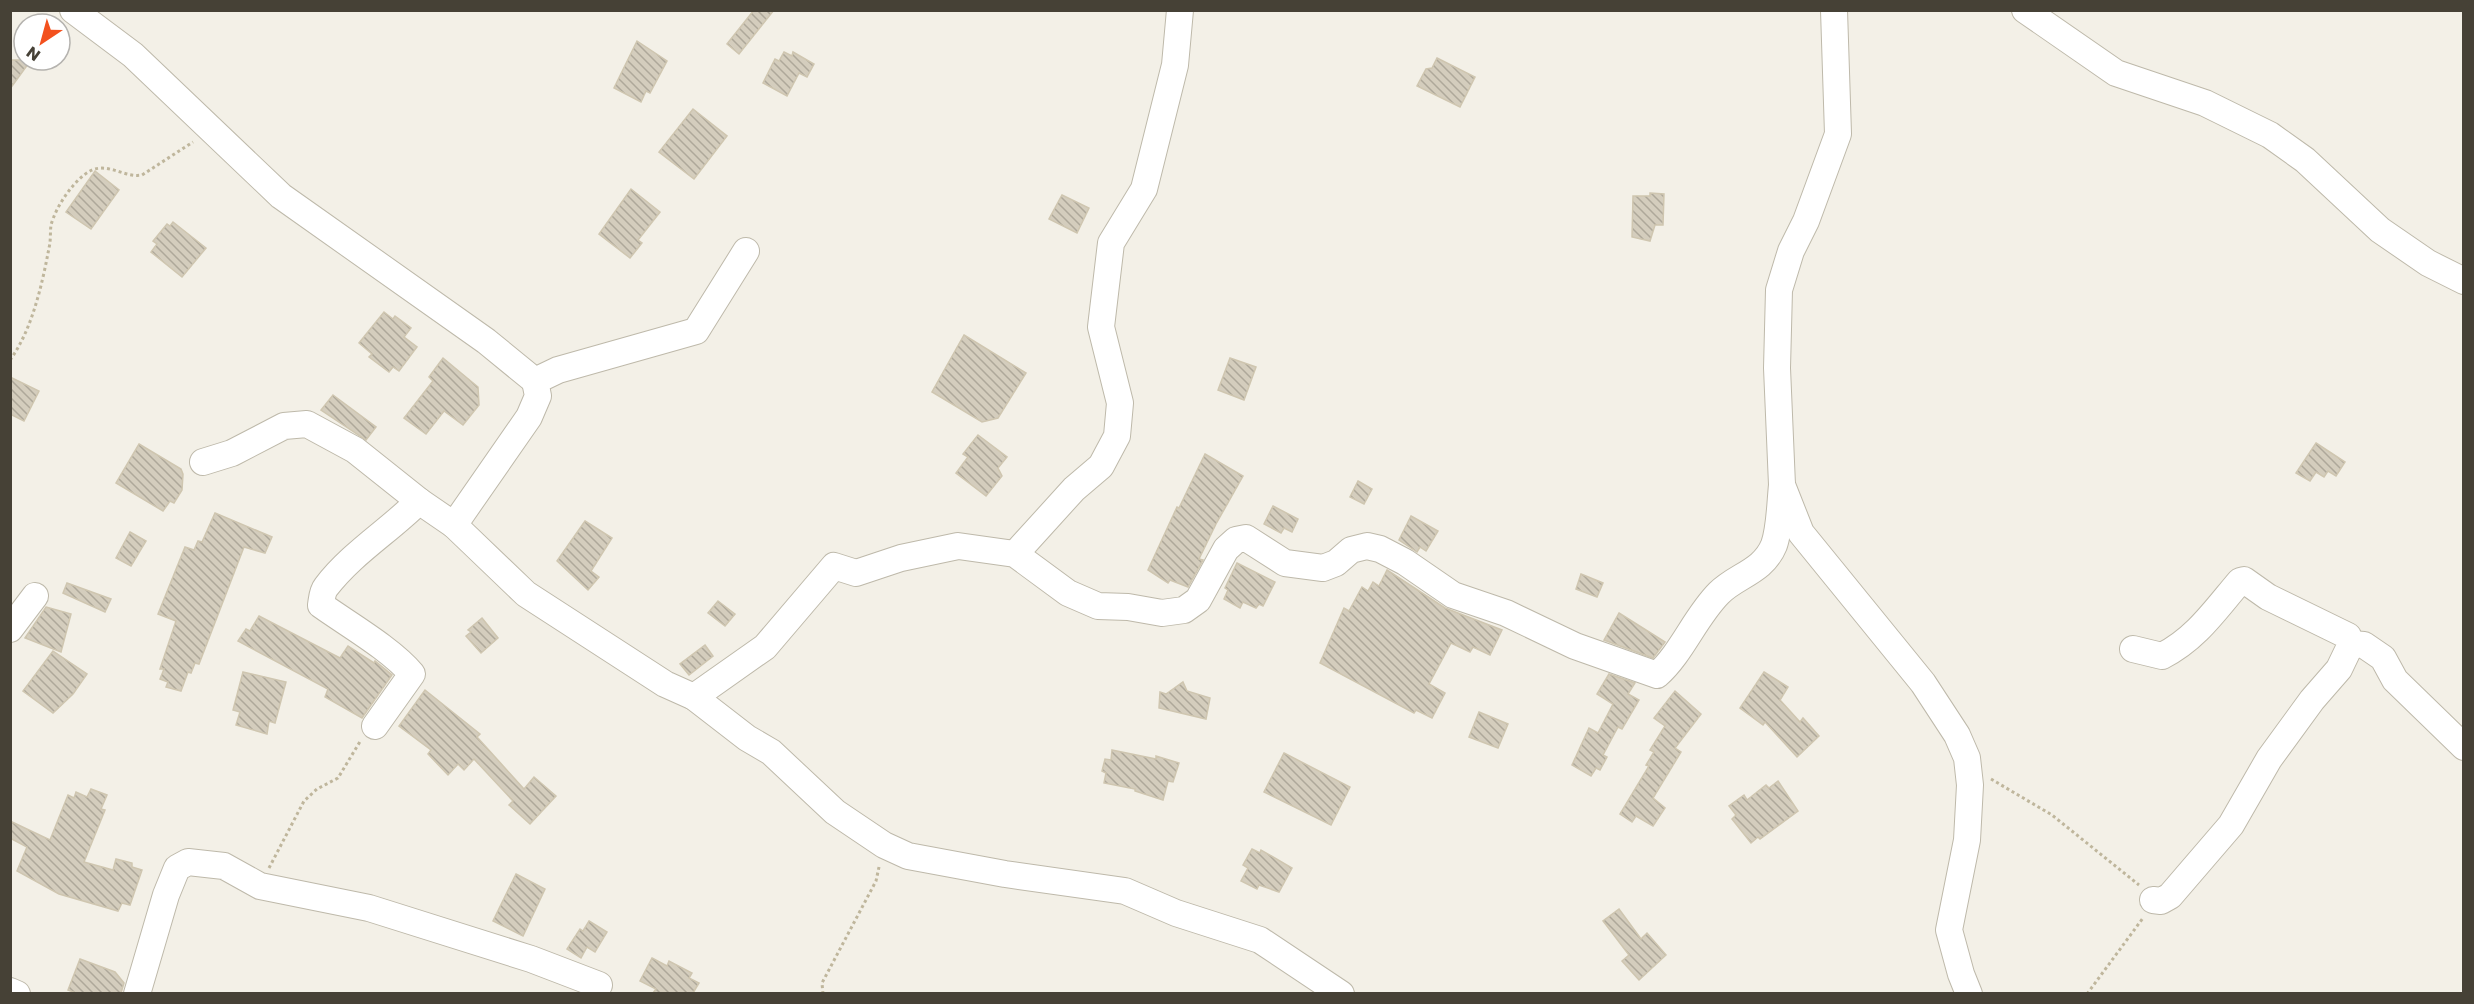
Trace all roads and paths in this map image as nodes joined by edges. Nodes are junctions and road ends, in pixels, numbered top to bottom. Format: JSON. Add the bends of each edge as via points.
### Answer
{"nodes":[{"id":1,"x":73,"y":10,"type":"edge"},
{"id":2,"x":1180,"y":10,"type":"edge"},
{"id":3,"x":1834,"y":10,"type":"edge"},
{"id":4,"x":2025,"y":10,"type":"edge"},
{"id":5,"x":216,"y":135,"type":"junction"},
{"id":6,"x":746,"y":251,"type":"dead end"},
{"id":7,"x":2463,"y":281,"type":"edge"},
{"id":8,"x":10,"y":360,"type":"edge"},
{"id":9,"x":535,"y":381,"type":"junction"},
{"id":10,"x":203,"y":462,"type":"dead end"},
{"id":11,"x":1782,"y":485,"type":"junction"},
{"id":12,"x":419,"y":501,"type":"junction"},
{"id":13,"x":454,"y":525,"type":"junction"},
{"id":14,"x":1015,"y":554,"type":"junction"},
{"id":15,"x":35,"y":596,"type":"dead end"},
{"id":16,"x":10,"y":629,"type":"edge"},
{"id":17,"x":2351,"y":644,"type":"junction"},
{"id":18,"x":2133,"y":649,"type":"dead end"},
{"id":19,"x":694,"y":697,"type":"junction"},
{"id":20,"x":375,"y":726,"type":"joint"},
{"id":21,"x":2463,"y":747,"type":"edge"},
{"id":22,"x":1967,"y":758,"type":"junction"},
{"id":23,"x":884,"y":845,"type":"junction"},
{"id":24,"x":260,"y":886,"type":"junction"},
{"id":25,"x":2153,"y":900,"type":"junction"},
{"id":26,"x":599,"y":985,"type":"dead end"},
{"id":27,"x":10,"y":991,"type":"edge"},
{"id":28,"x":16,"y":993,"type":"edge"},
{"id":29,"x":137,"y":993,"type":"edge"},
{"id":30,"x":823,"y":993,"type":"edge"},
{"id":31,"x":1341,"y":993,"type":"edge"},
{"id":32,"x":1970,"y":993,"type":"edge"},
{"id":33,"x":2087,"y":993,"type":"edge"}],
"edges":[{"from":1,"to":5,"type":"street","via":[[133,55]]},
{"from":2,"to":14,"type":"street","via":[[1175,65],[1144,189],[1111,243],[1101,327],[1120,403],[1117,436],[1101,466],[1074,489]]},
{"from":3,"to":11,"type":"street","via":[[1838,134],[1779,290],[1777,368]]},
{"from":4,"to":7,"type":"street","via":[[2116,72],[2205,103],[2270,135],[2305,160],[2380,230],[2427,263]]},
{"from":5,"to":8,"type":"path","via":[[184,145],[157,168],[142,175],[93,170],[73,188],[52,224],[34,305],[22,343]]},
{"from":5,"to":9,"type":"street","via":[[281,196],[486,341]]},
{"from":6,"to":9,"type":"street","via":[[696,331],[558,370]]},
{"from":9,"to":13,"type":"street","via":[[538,396],[529,417]]},
{"from":10,"to":12,"type":"street","via":[[232,453],[284,426],[307,424],[355,450]]},
{"from":11,"to":14,"type":"street","via":[[1774,545],[1764,561],[1719,593],[1657,675],[1453,595],[1405,562],[1367,546],[1351,550],[1323,568],[1285,563],[1246,538],[1236,540],[1226,549],[1198,600],[1184,610],[1162,614],[1098,606],[1068,593]]},
{"from":11,"to":22,"type":"street","via":[[1801,533],[1923,683],[1957,735]]},
{"from":12,"to":13,"type":"street"},
{"from":12,"to":20,"type":"street","via":[[397,523],[369,541],[324,589],[321,605],[398,657],[412,674]]},
{"from":13,"to":19,"type":"street","via":[[526,594],[665,684]]},
{"from":14,"to":19,"type":"street","via":[[958,546],[856,573],[834,566],[765,647]]},
{"from":15,"to":16,"type":"street"},
{"from":17,"to":18,"type":"street","via":[[2348,636],[2268,597],[2244,580],[2179,648],[2162,656]]},
{"from":17,"to":21,"type":"street","via":[[2364,645],[2383,657],[2395,680]]},
{"from":17,"to":25,"type":"street","via":[[2339,669],[2269,759],[2231,825],[2170,896]]},
{"from":19,"to":23,"type":"street","via":[[771,752],[835,812]]},
{"from":20,"to":24,"type":"path","via":[[360,741],[338,778],[304,801]]},
{"from":22,"to":25,"type":"path","via":[[1987,776],[2084,839],[2151,893]]},
{"from":22,"to":32,"type":"street","via":[[1967,840],[1949,930],[1960,974]]},
{"from":23,"to":30,"type":"path","via":[[876,881],[826,974]]},
{"from":23,"to":31,"type":"street","via":[[908,856],[1125,891],[1176,913],[1260,940]]},
{"from":24,"to":26,"type":"street","via":[[369,908],[531,959]]},
{"from":24,"to":29,"type":"street","via":[[224,866],[188,862],[177,868]]},
{"from":25,"to":33,"type":"path"},
{"from":27,"to":28,"type":"street"}]}
